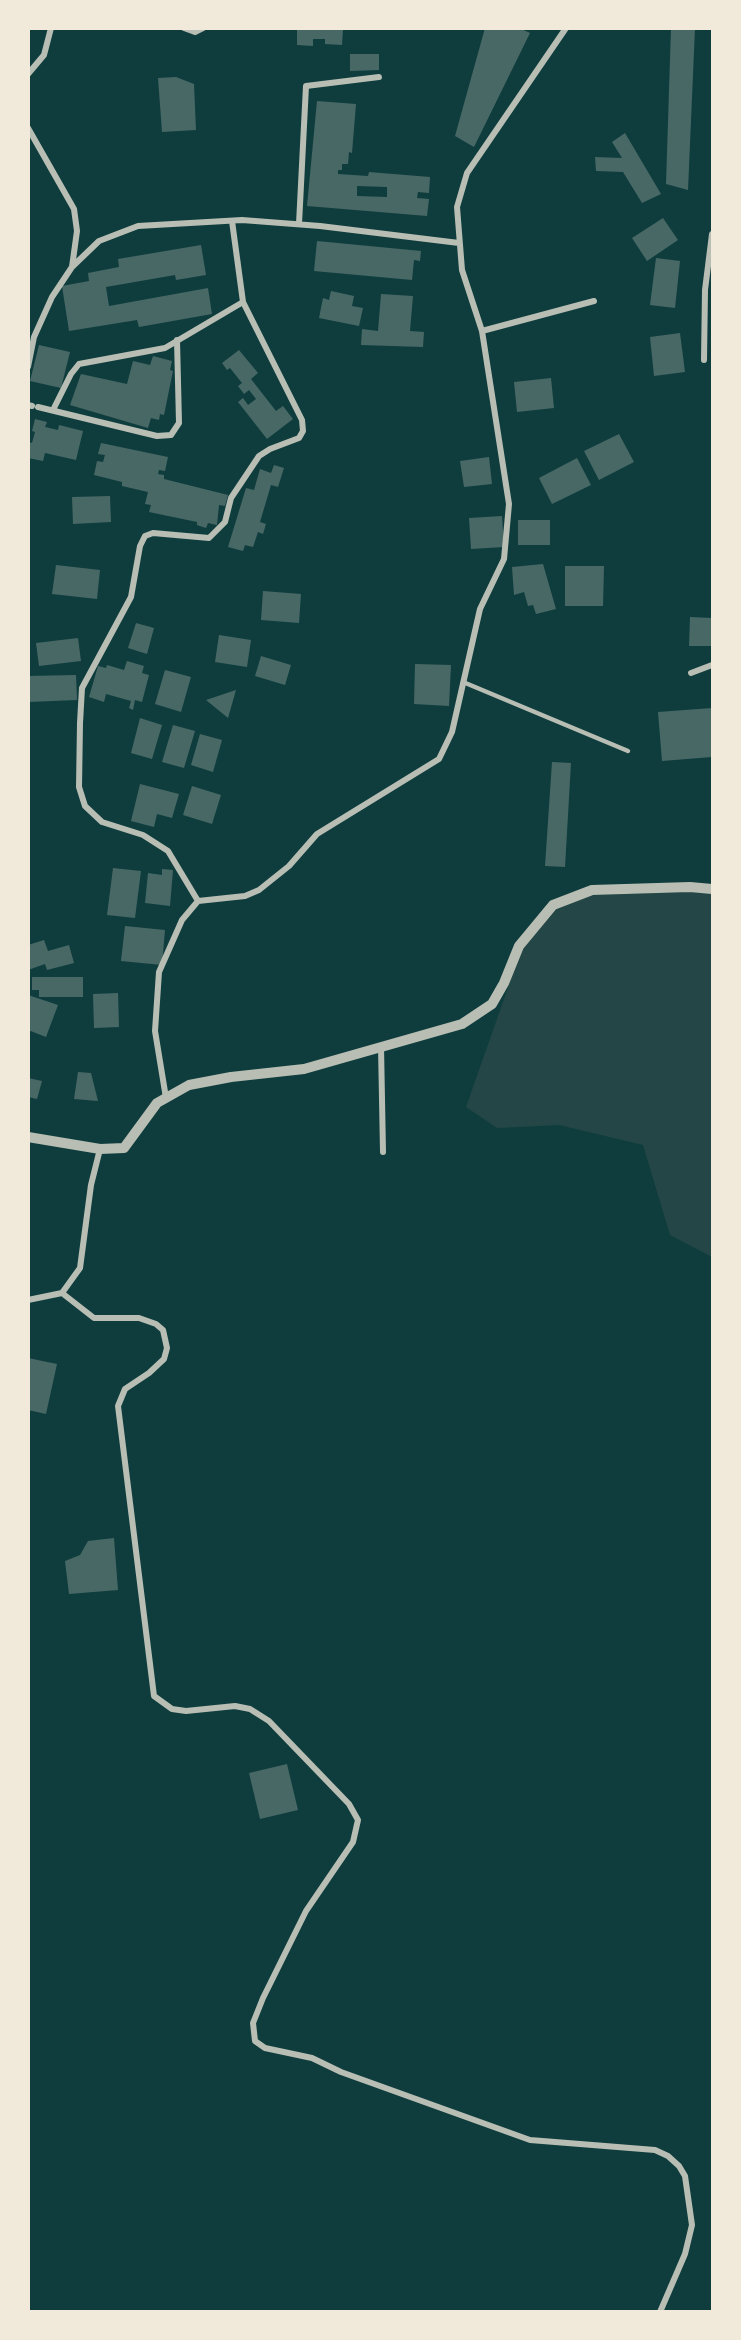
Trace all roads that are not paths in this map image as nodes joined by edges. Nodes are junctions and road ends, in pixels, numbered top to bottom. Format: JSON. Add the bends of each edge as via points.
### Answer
{"nodes":[{"id":1,"x":51,"y":28,"type":"edge"},
{"id":2,"x":184,"y":28,"type":"edge"},
{"id":3,"x":203,"y":28,"type":"edge"},
{"id":4,"x":566,"y":28,"type":"edge"},
{"id":5,"x":28,"y":74,"type":"edge"},
{"id":6,"x":379,"y":77,"type":"dead end"},
{"id":7,"x":28,"y":128,"type":"edge"},
{"id":8,"x":232,"y":221,"type":"junction"},
{"id":9,"x":299,"y":224,"type":"junction"},
{"id":10,"x":712,"y":234,"type":"edge"},
{"id":11,"x":459,"y":243,"type":"junction"},
{"id":12,"x":72,"y":267,"type":"junction"},
{"id":13,"x":594,"y":301,"type":"dead end"},
{"id":14,"x":243,"y":302,"type":"junction"},
{"id":15,"x":483,"y":331,"type":"junction"},
{"id":16,"x":177,"y":340,"type":"junction"},
{"id":17,"x":704,"y":360,"type":"dead end"},
{"id":18,"x":28,"y":367,"type":"edge"},
{"id":19,"x":33,"y":406,"type":"edge"},
{"id":20,"x":53,"y":410,"type":"junction"},
{"id":21,"x":712,"y":665,"type":"edge"},
{"id":22,"x":691,"y":673,"type":"dead end"},
{"id":23,"x":463,"y":682,"type":"junction"},
{"id":24,"x":628,"y":751,"type":"dead end"},
{"id":25,"x":712,"y":889,"type":"edge"},
{"id":26,"x":198,"y":900,"type":"junction"},
{"id":27,"x":381,"y":1046,"type":"junction"},
{"id":28,"x":166,"y":1098,"type":"junction"},
{"id":29,"x":28,"y":1137,"type":"edge"},
{"id":30,"x":100,"y":1149,"type":"junction"},
{"id":31,"x":383,"y":1152,"type":"dead end"},
{"id":32,"x":62,"y":1293,"type":"junction"},
{"id":33,"x":28,"y":1300,"type":"edge"},
{"id":34,"x":660,"y":2312,"type":"edge"}],
"edges":[{"from":1,"to":5,"type":"street","via":[[44,55]]},
{"from":2,"to":3,"type":"street","via":[[195,32]]},
{"from":4,"to":11,"type":"street","via":[[467,173],[457,207]]},
{"from":6,"to":9,"type":"street","via":[[306,86]]},
{"from":7,"to":12,"type":"street","via":[[74,209],[77,231]]},
{"from":8,"to":9,"type":"street"},
{"from":8,"to":12,"type":"street","via":[[138,226],[99,241]]},
{"from":8,"to":14,"type":"street"},
{"from":9,"to":11,"type":"street"},
{"from":10,"to":17,"type":"street","via":[[705,290]]},
{"from":11,"to":15,"type":"street","via":[[462,270]]},
{"from":12,"to":18,"type":"street","via":[[52,297],[34,337]]},
{"from":13,"to":15,"type":"street"},
{"from":14,"to":16,"type":"street"},
{"from":14,"to":26,"type":"street","via":[[302,420],[303,431],[299,438],[260,456],[231,498],[225,522],[209,538],[153,533],[145,536],[131,597],[82,688],[79,787],[86,806],[102,822],[142,835],[168,851]]},
{"from":15,"to":23,"type":"street","via":[[509,504],[504,559],[480,609]]},
{"from":16,"to":20,"type":"street","via":[[149,352],[79,364]]},
{"from":16,"to":20,"type":"street","via":[[179,423],[171,435],[156,436]]},
{"from":19,"to":20,"type":"street"},
{"from":21,"to":22,"type":"street"},
{"from":23,"to":24,"type":"lane"},
{"from":23,"to":26,"type":"street","via":[[452,732],[439,759],[317,834],[289,866],[259,890],[244,896]]},
{"from":25,"to":27,"type":"street","via":[[592,890],[553,905],[519,946],[492,1004],[462,1024]]},
{"from":26,"to":28,"type":"street","via":[[182,920],[159,972],[155,1031]]},
{"from":27,"to":28,"type":"street","via":[[304,1069],[189,1085]]},
{"from":27,"to":31,"type":"street"},
{"from":28,"to":30,"type":"street","via":[[157,1103],[124,1148]]},
{"from":29,"to":30,"type":"street"},
{"from":30,"to":32,"type":"street","via":[[80,1268]]},
{"from":32,"to":33,"type":"street"},
{"from":32,"to":34,"type":"street","via":[[94,1318],[139,1318],[156,1324],[163,1330],[168,1348],[164,1359],[149,1374],[125,1389],[118,1406],[154,1696],[172,1708],[186,1711],[235,1706],[250,1709],[269,1721],[349,1804],[358,1820],[353,1842],[306,1911],[267,1989],[253,2023],[255,2041],[265,2048],[312,2058],[530,2140],[655,2150],[668,2156],[685,2176],[692,2225],[685,2254]]}]}
